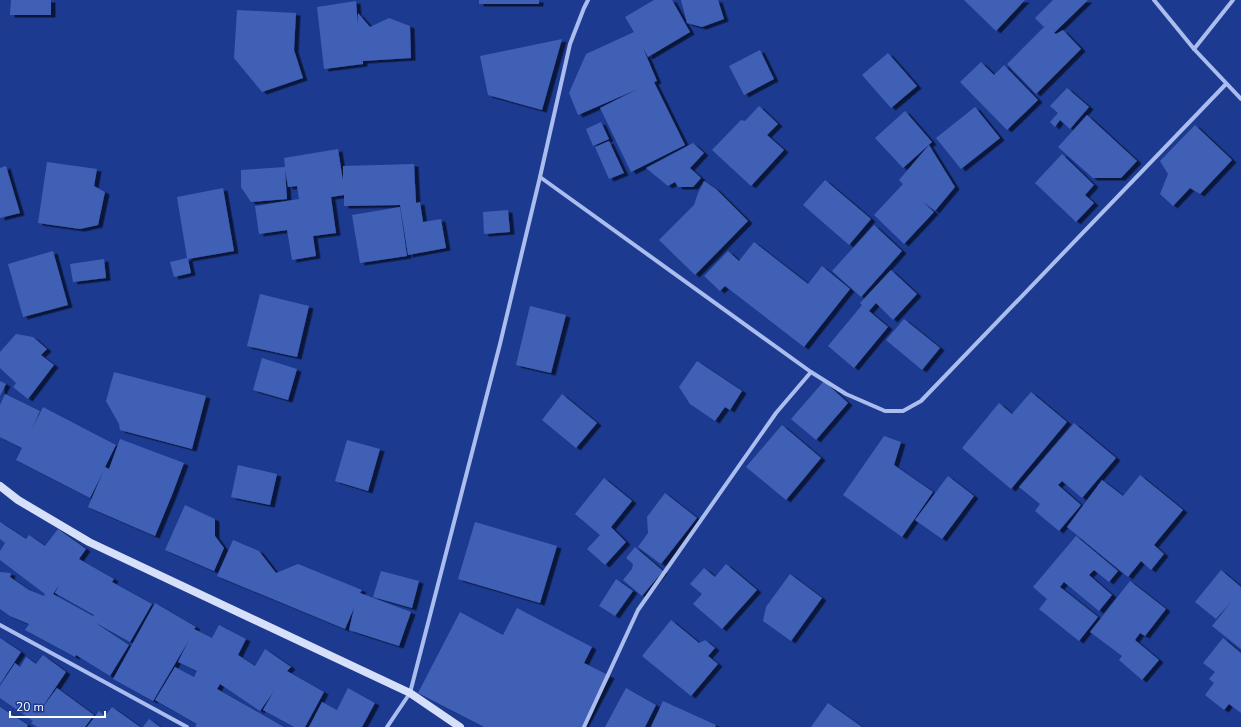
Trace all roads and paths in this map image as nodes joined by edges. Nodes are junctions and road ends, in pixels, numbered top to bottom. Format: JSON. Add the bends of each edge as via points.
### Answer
{"nodes":[{"id":1,"x":588,"y":0,"type":"edge"},
{"id":2,"x":1154,"y":0,"type":"edge"},
{"id":3,"x":1233,"y":0,"type":"edge"},
{"id":4,"x":1194,"y":49,"type":"junction"},
{"id":5,"x":1226,"y":84,"type":"junction"},
{"id":6,"x":1241,"y":99,"type":"edge"},
{"id":7,"x":540,"y":178,"type":"junction"},
{"id":8,"x":811,"y":372,"type":"junction"},
{"id":9,"x":0,"y":486,"type":"edge"},
{"id":10,"x":0,"y":625,"type":"edge"},
{"id":11,"x":410,"y":693,"type":"junction"},
{"id":12,"x":187,"y":727,"type":"edge"},
{"id":13,"x":386,"y":727,"type":"edge"},
{"id":14,"x":460,"y":727,"type":"edge"},
{"id":15,"x":584,"y":727,"type":"edge"}],
"edges":[{"from":1,"to":7,"type":"street","via":[[570,44]]},
{"from":2,"to":4,"type":"street"},
{"from":3,"to":4,"type":"street"},
{"from":4,"to":5,"type":"street"},
{"from":5,"to":6,"type":"street"},
{"from":5,"to":8,"type":"street","via":[[921,401],[903,411],[885,411],[846,394]]},
{"from":7,"to":8,"type":"street"},
{"from":7,"to":11,"type":"street"},
{"from":8,"to":15,"type":"street","via":[[776,413],[638,610]]},
{"from":9,"to":11,"type":"street","via":[[18,500],[89,542]]},
{"from":10,"to":12,"type":"street"},
{"from":11,"to":13,"type":"street"},
{"from":11,"to":14,"type":"street"}]}
